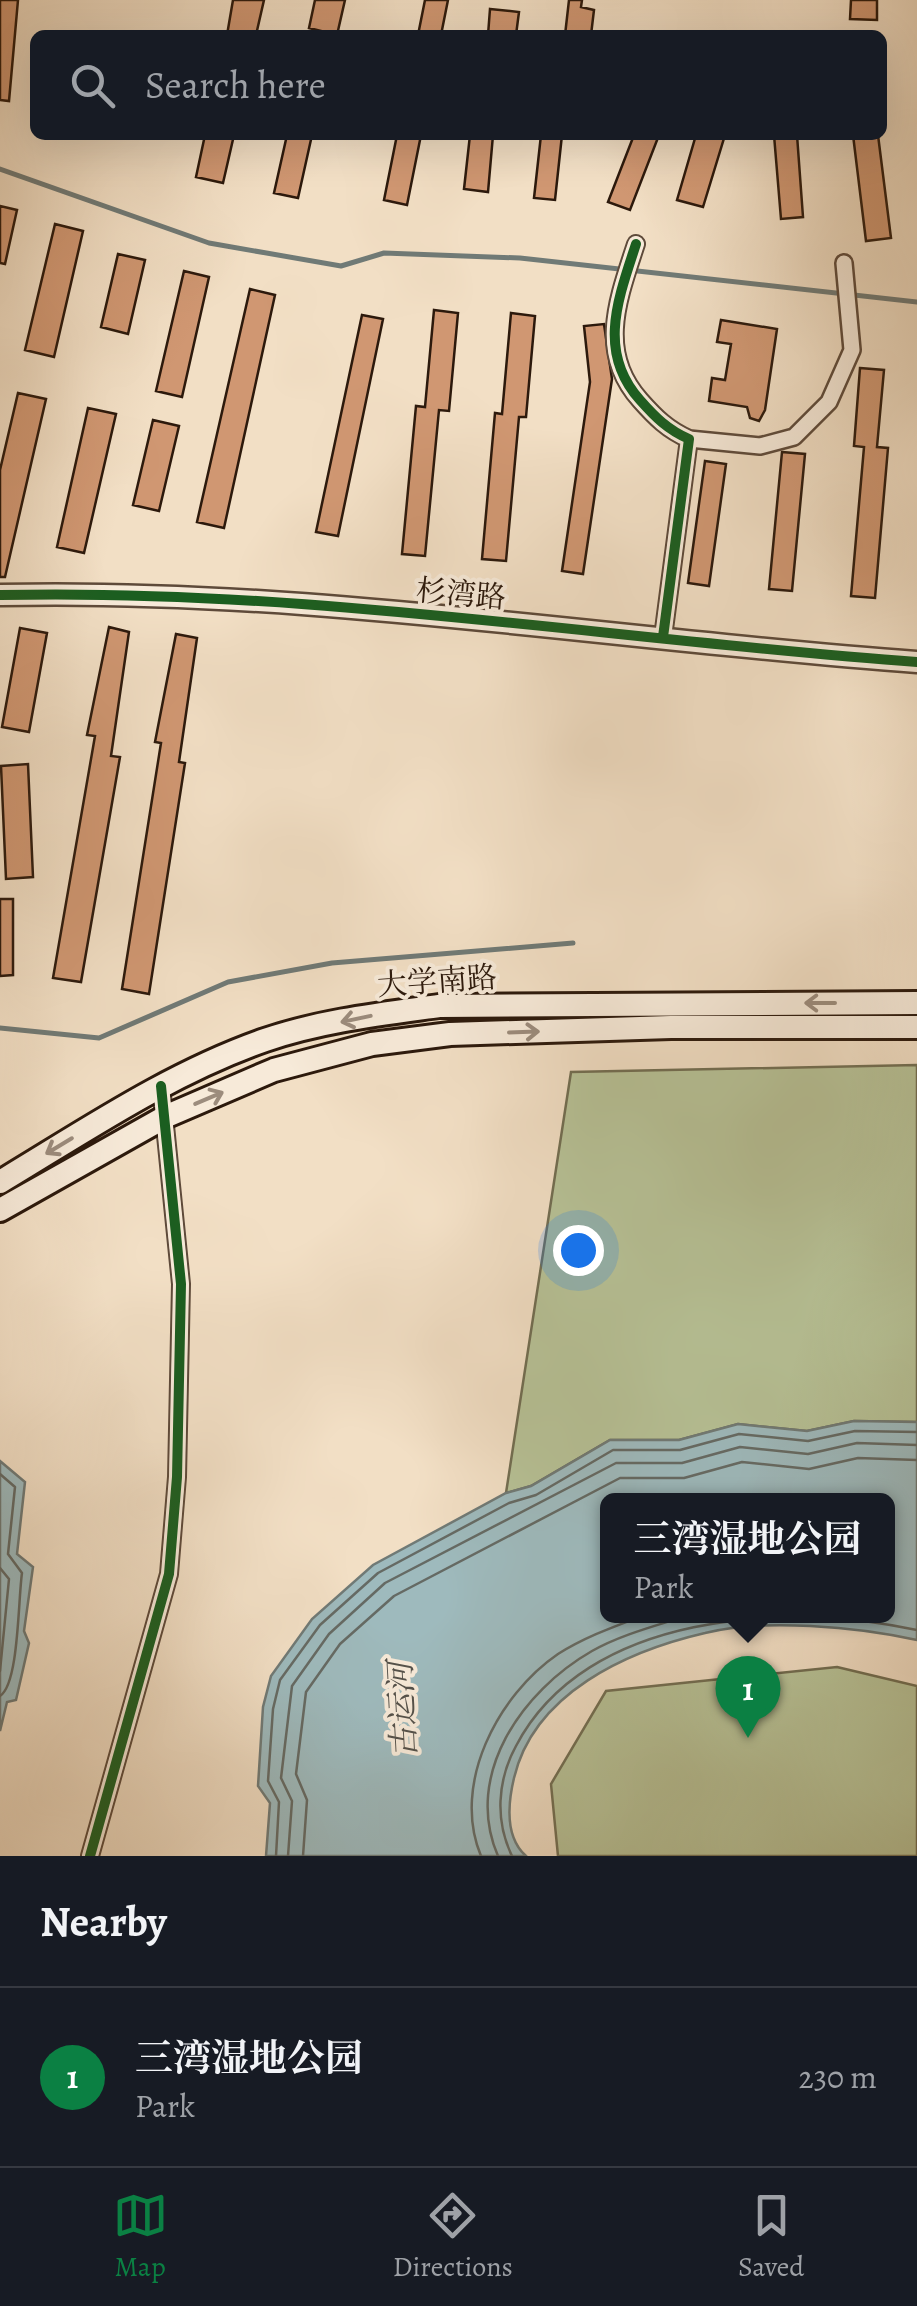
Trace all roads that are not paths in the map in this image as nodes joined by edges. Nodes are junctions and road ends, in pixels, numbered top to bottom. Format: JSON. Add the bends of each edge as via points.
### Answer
{"nodes":[{"id":1,"x":636,"y":244,"type":"dead end"},
{"id":2,"x":844,"y":263,"type":"dead end"},
{"id":3,"x":689,"y":439,"type":"junction"},
{"id":4,"x":0,"y":595,"type":"edge"},
{"id":5,"x":663,"y":637,"type":"junction"},
{"id":6,"x":917,"y":662,"type":"edge"},
{"id":7,"x":917,"y":1003,"type":"edge"},
{"id":8,"x":917,"y":1027,"type":"edge"},
{"id":9,"x":161,"y":1086,"type":"junction"},
{"id":10,"x":166,"y":1116,"type":"junction"},
{"id":11,"x":0,"y":1182,"type":"edge"},
{"id":12,"x":0,"y":1210,"type":"edge"},
{"id":13,"x":90,"y":1856,"type":"edge"}],
"edges":[{"from":1,"to":3,"type":"street","via":[[618,299],[616,366],[656,418]]},
{"from":2,"to":3,"type":"street","via":[[852,350],[829,402],[794,437],[760,446]]},
{"from":3,"to":5,"type":"street"},
{"from":4,"to":5,"type":"street","name":"杉湾路","via":[[217,598]]},
{"from":5,"to":6,"type":"street","name":"杉湾路"},
{"from":7,"to":9,"type":"main road","name":"大学南路","one_way":true,"via":[[439,1006],[266,1040]]},
{"from":10,"to":8,"type":"main road","name":"大学南路","one_way":true,"via":[[274,1070],[372,1044],[450,1034]]},
{"from":9,"to":10,"type":"street"},
{"from":9,"to":11,"type":"main road","name":"大学南路","one_way":true},
{"from":10,"to":12,"type":"main road","name":"大学南路"},
{"from":10,"to":13,"type":"street","via":[[181,1284],[169,1574]]}]}
